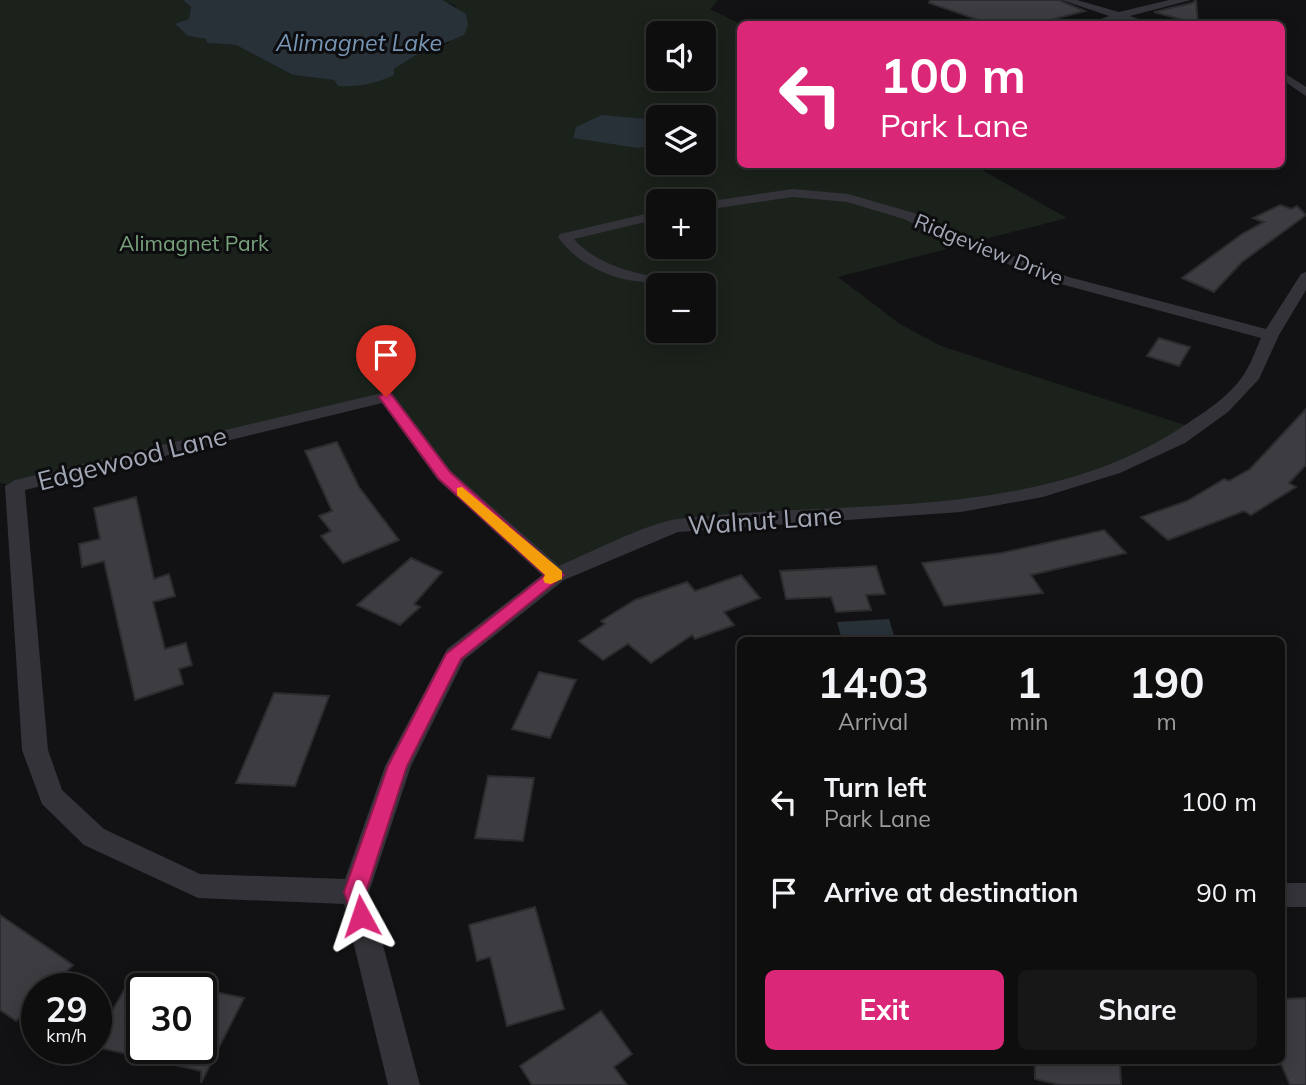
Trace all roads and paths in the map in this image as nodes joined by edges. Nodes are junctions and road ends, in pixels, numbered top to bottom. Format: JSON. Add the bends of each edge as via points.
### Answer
{"nodes":[{"id":1,"x":1067,"y":0,"type":"edge"},
{"id":2,"x":1186,"y":0,"type":"edge"},
{"id":3,"x":1118,"y":16,"type":"junction"},
{"id":4,"x":1102,"y":21,"type":"edge"},
{"id":5,"x":1136,"y":21,"type":"edge"},
{"id":6,"x":1285,"y":77,"type":"edge"},
{"id":7,"x":1306,"y":92,"type":"edge"},
{"id":8,"x":716,"y":204,"type":"edge"},
{"id":9,"x":646,"y":218,"type":"edge"},
{"id":10,"x":1306,"y":277,"type":"edge"},
{"id":11,"x":646,"y":279,"type":"edge"},
{"id":12,"x":1271,"y":335,"type":"junction"},
{"id":13,"x":556,"y":575,"type":"junction"},
{"id":14,"x":355,"y":892,"type":"junction"},
{"id":15,"x":1285,"y":895,"type":"edge"},
{"id":16,"x":1306,"y":895,"type":"edge"},
{"id":17,"x":404,"y":1085,"type":"edge"}],
"edges":[{"from":1,"to":3,"type":"street"},
{"from":2,"to":3,"type":"street"},
{"from":3,"to":4,"type":"street"},
{"from":3,"to":5,"type":"street"},
{"from":6,"to":7,"type":"street"},
{"from":8,"to":12,"type":"street","name":"Ridgeview Drive","via":[[793,193],[848,198],[909,216],[1063,280]]},
{"from":9,"to":11,"type":"street","via":[[565,237],[578,254]]},
{"from":10,"to":12,"type":"street","name":"Walnut Lane"},
{"from":12,"to":13,"type":"street","name":"Walnut Lane","via":[[1253,375],[1222,408],[1178,439],[1113,469],[1043,491],[961,506],[675,526]]},
{"from":13,"to":14,"type":"street","name":"Walnut Lane","via":[[455,654],[398,766]]},
{"from":13,"to":14,"type":"street","name":"Edgewood Lane","via":[[444,475],[386,397],[15,486],[35,750],[51,796],[94,837],[198,886]]},
{"from":14,"to":17,"type":"street"},
{"from":15,"to":16,"type":"street"}]}
